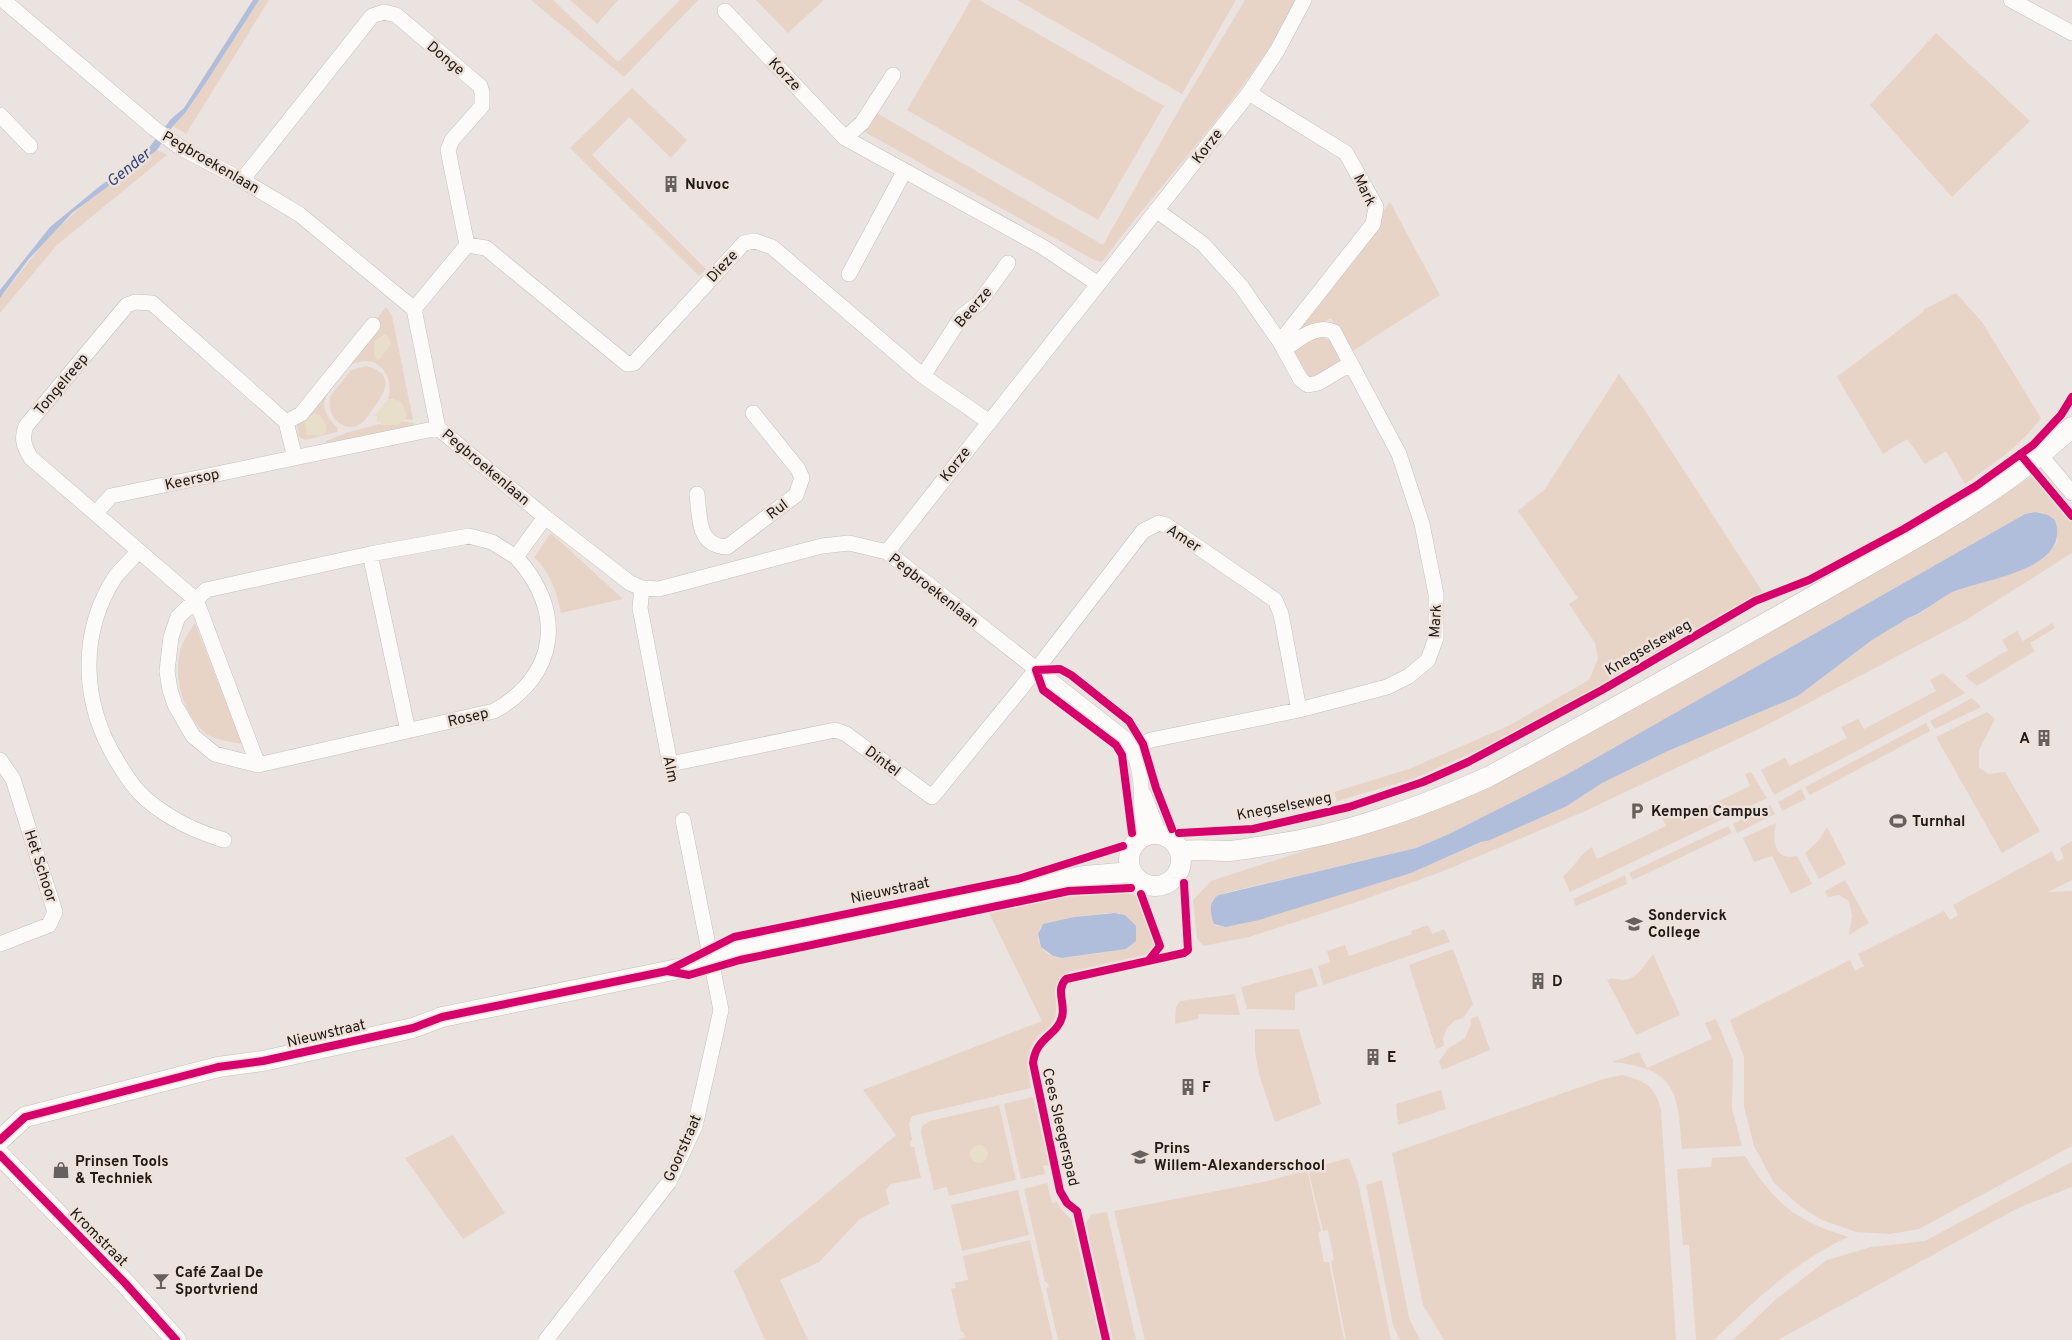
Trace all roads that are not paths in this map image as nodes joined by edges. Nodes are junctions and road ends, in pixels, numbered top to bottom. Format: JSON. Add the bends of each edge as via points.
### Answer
{"nodes":[{"id":1,"x":3,"y":0,"type":"edge"},
{"id":2,"x":1304,"y":0,"type":"edge"},
{"id":3,"x":2011,"y":0,"type":"edge"},
{"id":4,"x":725,"y":11,"type":"dead end"},
{"id":5,"x":2072,"y":33,"type":"edge"},
{"id":6,"x":893,"y":74,"type":"dead end"},
{"id":7,"x":1249,"y":93,"type":"junction"},
{"id":8,"x":0,"y":115,"type":"edge"},
{"id":9,"x":844,"y":138,"type":"junction"},
{"id":10,"x":30,"y":146,"type":"dead end"},
{"id":11,"x":904,"y":172,"type":"junction"},
{"id":12,"x":242,"y":180,"type":"junction"},
{"id":13,"x":1156,"y":210,"type":"junction"},
{"id":14,"x":468,"y":246,"type":"junction"},
{"id":15,"x":1008,"y":263,"type":"dead end"},
{"id":16,"x":849,"y":274,"type":"dead end"},
{"id":17,"x":1098,"y":284,"type":"junction"},
{"id":18,"x":414,"y":309,"type":"junction"},
{"id":19,"x":373,"y":325,"type":"dead end"},
{"id":20,"x":1282,"y":346,"type":"junction"},
{"id":21,"x":1350,"y":364,"type":"junction"},
{"id":22,"x":923,"y":376,"type":"junction"},
{"id":23,"x":753,"y":413,"type":"dead end"},
{"id":24,"x":988,"y":420,"type":"junction"},
{"id":25,"x":286,"y":422,"type":"junction"},
{"id":26,"x":2072,"y":427,"type":"edge"},
{"id":27,"x":438,"y":428,"type":"junction"},
{"id":28,"x":2041,"y":456,"type":"junction"},
{"id":29,"x":295,"y":458,"type":"junction"},
{"id":30,"x":2072,"y":492,"type":"edge"},
{"id":31,"x":697,"y":494,"type":"dead end"},
{"id":32,"x":96,"y":513,"type":"junction"},
{"id":33,"x":545,"y":517,"type":"junction"},
{"id":34,"x":727,"y":547,"type":"junction"},
{"id":35,"x":138,"y":552,"type":"junction"},
{"id":36,"x":887,"y":552,"type":"junction"},
{"id":37,"x":370,"y":554,"type":"junction"},
{"id":38,"x":516,"y":557,"type":"junction"},
{"id":39,"x":734,"y":570,"type":"junction"},
{"id":40,"x":642,"y":588,"type":"junction"},
{"id":41,"x":196,"y":600,"type":"junction"},
{"id":42,"x":1036,"y":670,"type":"junction"},
{"id":43,"x":1298,"y":710,"type":"junction"},
{"id":44,"x":408,"y":731,"type":"junction"},
{"id":45,"x":1133,"y":749,"type":"junction"},
{"id":46,"x":0,"y":760,"type":"edge"},
{"id":47,"x":670,"y":764,"type":"joint"},
{"id":48,"x":258,"y":765,"type":"junction"},
{"id":49,"x":683,"y":820,"type":"dead end"},
{"id":50,"x":1151,"y":835,"type":"junction"},
{"id":51,"x":224,"y":840,"type":"dead end"},
{"id":52,"x":1181,"y":858,"type":"junction"},
{"id":53,"x":1130,"y":865,"type":"junction"},
{"id":54,"x":0,"y":944,"type":"edge"},
{"id":55,"x":711,"y":953,"type":"junction"},
{"id":56,"x":0,"y":1140,"type":"edge"},
{"id":57,"x":0,"y":1155,"type":"edge"},
{"id":58,"x":176,"y":1340,"type":"edge"},
{"id":59,"x":546,"y":1340,"type":"edge"}],
"edges":[{"from":1,"to":12,"type":"street","name":"Pegbroekenlaan","via":[[172,142]]},
{"from":2,"to":7,"type":"street","name":"Korze","via":[[1277,51]]},
{"from":3,"to":5,"type":"street"},
{"from":4,"to":9,"type":"street","name":"Korze"},
{"from":6,"to":9,"type":"street","via":[[862,123]]},
{"from":7,"to":13,"type":"street","name":"Korze"},
{"from":7,"to":20,"type":"street","name":"Mark","via":[[1346,153],[1376,206],[1373,224]]},
{"from":8,"to":10,"type":"street"},
{"from":9,"to":11,"type":"street","name":"Korze"},
{"from":11,"to":16,"type":"street"},
{"from":11,"to":17,"type":"street","name":"Korze","via":[[1043,247]]},
{"from":12,"to":14,"type":"street","name":"Donge","via":[[372,16],[390,12],[480,86],[482,106],[452,140],[448,150]]},
{"from":12,"to":18,"type":"street","name":"Pegbroekenlaan","via":[[299,214]]},
{"from":13,"to":17,"type":"street","name":"Korze"},
{"from":13,"to":20,"type":"street","via":[[1203,244],[1241,286]]},
{"from":14,"to":18,"type":"street"},
{"from":14,"to":22,"type":"street","name":"Dieze","via":[[486,248],[627,364],[634,363],[744,243],[755,241],[772,247]]},
{"from":15,"to":22,"type":"street","name":"Beerze","via":[[979,303],[962,316]]},
{"from":17,"to":24,"type":"street","name":"Korze"},
{"from":18,"to":27,"type":"street","name":"Pegbroekenlaan"},
{"from":19,"to":25,"type":"street","via":[[301,414]]},
{"from":20,"to":21,"type":"street","name":"Mark","via":[[1325,328],[1334,332]]},
{"from":20,"to":21,"type":"street","via":[[1301,380],[1308,385],[1318,383]]},
{"from":21,"to":43,"type":"street","name":"Mark","via":[[1400,454],[1422,524],[1436,594],[1436,638],[1428,660],[1409,676],[1387,687]]},
{"from":22,"to":24,"type":"street","name":"Dieze"},
{"from":23,"to":34,"type":"street","name":"Rul","via":[[802,478],[796,495]]},
{"from":24,"to":36,"type":"street","name":"Korze"},
{"from":25,"to":29,"type":"street"},
{"from":25,"to":32,"type":"street","name":"Tongelreep","via":[[152,303],[126,305],[22,434],[24,448],[31,458]]},
{"from":26,"to":28,"type":"street"},
{"from":27,"to":29,"type":"street","name":"Keersop"},
{"from":27,"to":33,"type":"street","name":"Pegbroekenlaan"},
{"from":28,"to":30,"type":"street"},
{"from":28,"to":52,"type":"street","via":[[1906,543],[1488,777],[1422,806],[1362,826],[1229,851],[1200,849]]},
{"from":29,"to":32,"type":"street","name":"Keersop","via":[[111,496]]},
{"from":31,"to":34,"type":"street","via":[[703,535],[716,547]]},
{"from":32,"to":35,"type":"street","name":"Tongelreep"},
{"from":33,"to":38,"type":"street"},
{"from":33,"to":40,"type":"street","name":"Pegbroekenlaan","via":[[630,583]]},
{"from":34,"to":39,"type":"street"},
{"from":35,"to":41,"type":"street","name":"Tongelreep"},
{"from":35,"to":51,"type":"street","via":[[116,576],[105,596],[90,643],[90,691],[102,737],[125,776],[146,799],[171,818]]},
{"from":36,"to":39,"type":"street","name":"Pegbroekenlaan","via":[[849,543],[822,546]]},
{"from":36,"to":42,"type":"street","name":"Pegbroekenlaan"},
{"from":37,"to":38,"type":"street","name":"Rosep","via":[[469,536],[492,542]]},
{"from":37,"to":41,"type":"street","name":"Rosep","via":[[206,590]]},
{"from":37,"to":44,"type":"street"},
{"from":38,"to":44,"type":"street","name":"Rosep","via":[[528,571],[545,603],[548,626],[545,654],[538,672],[513,701],[494,711]]},
{"from":39,"to":40,"type":"street","name":"Pegbroekenlaan","via":[[659,589]]},
{"from":40,"to":47,"type":"street","name":"Alm","via":[[640,608]]},
{"from":41,"to":48,"type":"street"},
{"from":41,"to":48,"type":"street","name":"Rosep","via":[[178,617],[171,637],[167,671],[175,705],[193,736],[216,754]]},
{"from":42,"to":43,"type":"street","name":"Amer","via":[[1143,531],[1159,523],[1275,600],[1281,614]]},
{"from":42,"to":45,"type":"street","name":"Pegbroekenlaan","via":[[1124,738]]},
{"from":42,"to":47,"type":"street","name":"Dintel","via":[[932,797],[846,734],[835,730]]},
{"from":43,"to":45,"type":"street","name":"Mark","via":[[1151,740]]},
{"from":44,"to":48,"type":"street","name":"Rosep"},
{"from":45,"to":50,"type":"street"},
{"from":46,"to":54,"type":"street","name":"Het Schoor","via":[[13,779],[55,912],[49,925]]},
{"from":49,"to":55,"type":"street"},
{"from":50,"to":52,"type":"street","via":[[1176,843]]},
{"from":50,"to":53,"type":"street","via":[[1136,842]]},
{"from":52,"to":53,"type":"street","via":[[1171,881],[1162,885],[1144,884]]},
{"from":53,"to":55,"type":"street","name":"Nieuwstraat"},
{"from":55,"to":56,"type":"street","name":"Nieuwstraat","via":[[688,967],[442,1017],[412,1028],[263,1061],[218,1067],[25,1117]]},
{"from":55,"to":59,"type":"street","name":"Goorstraat","via":[[722,1010],[695,1126],[669,1182]]},
{"from":57,"to":58,"type":"street","name":"Kromstraat"}]}
